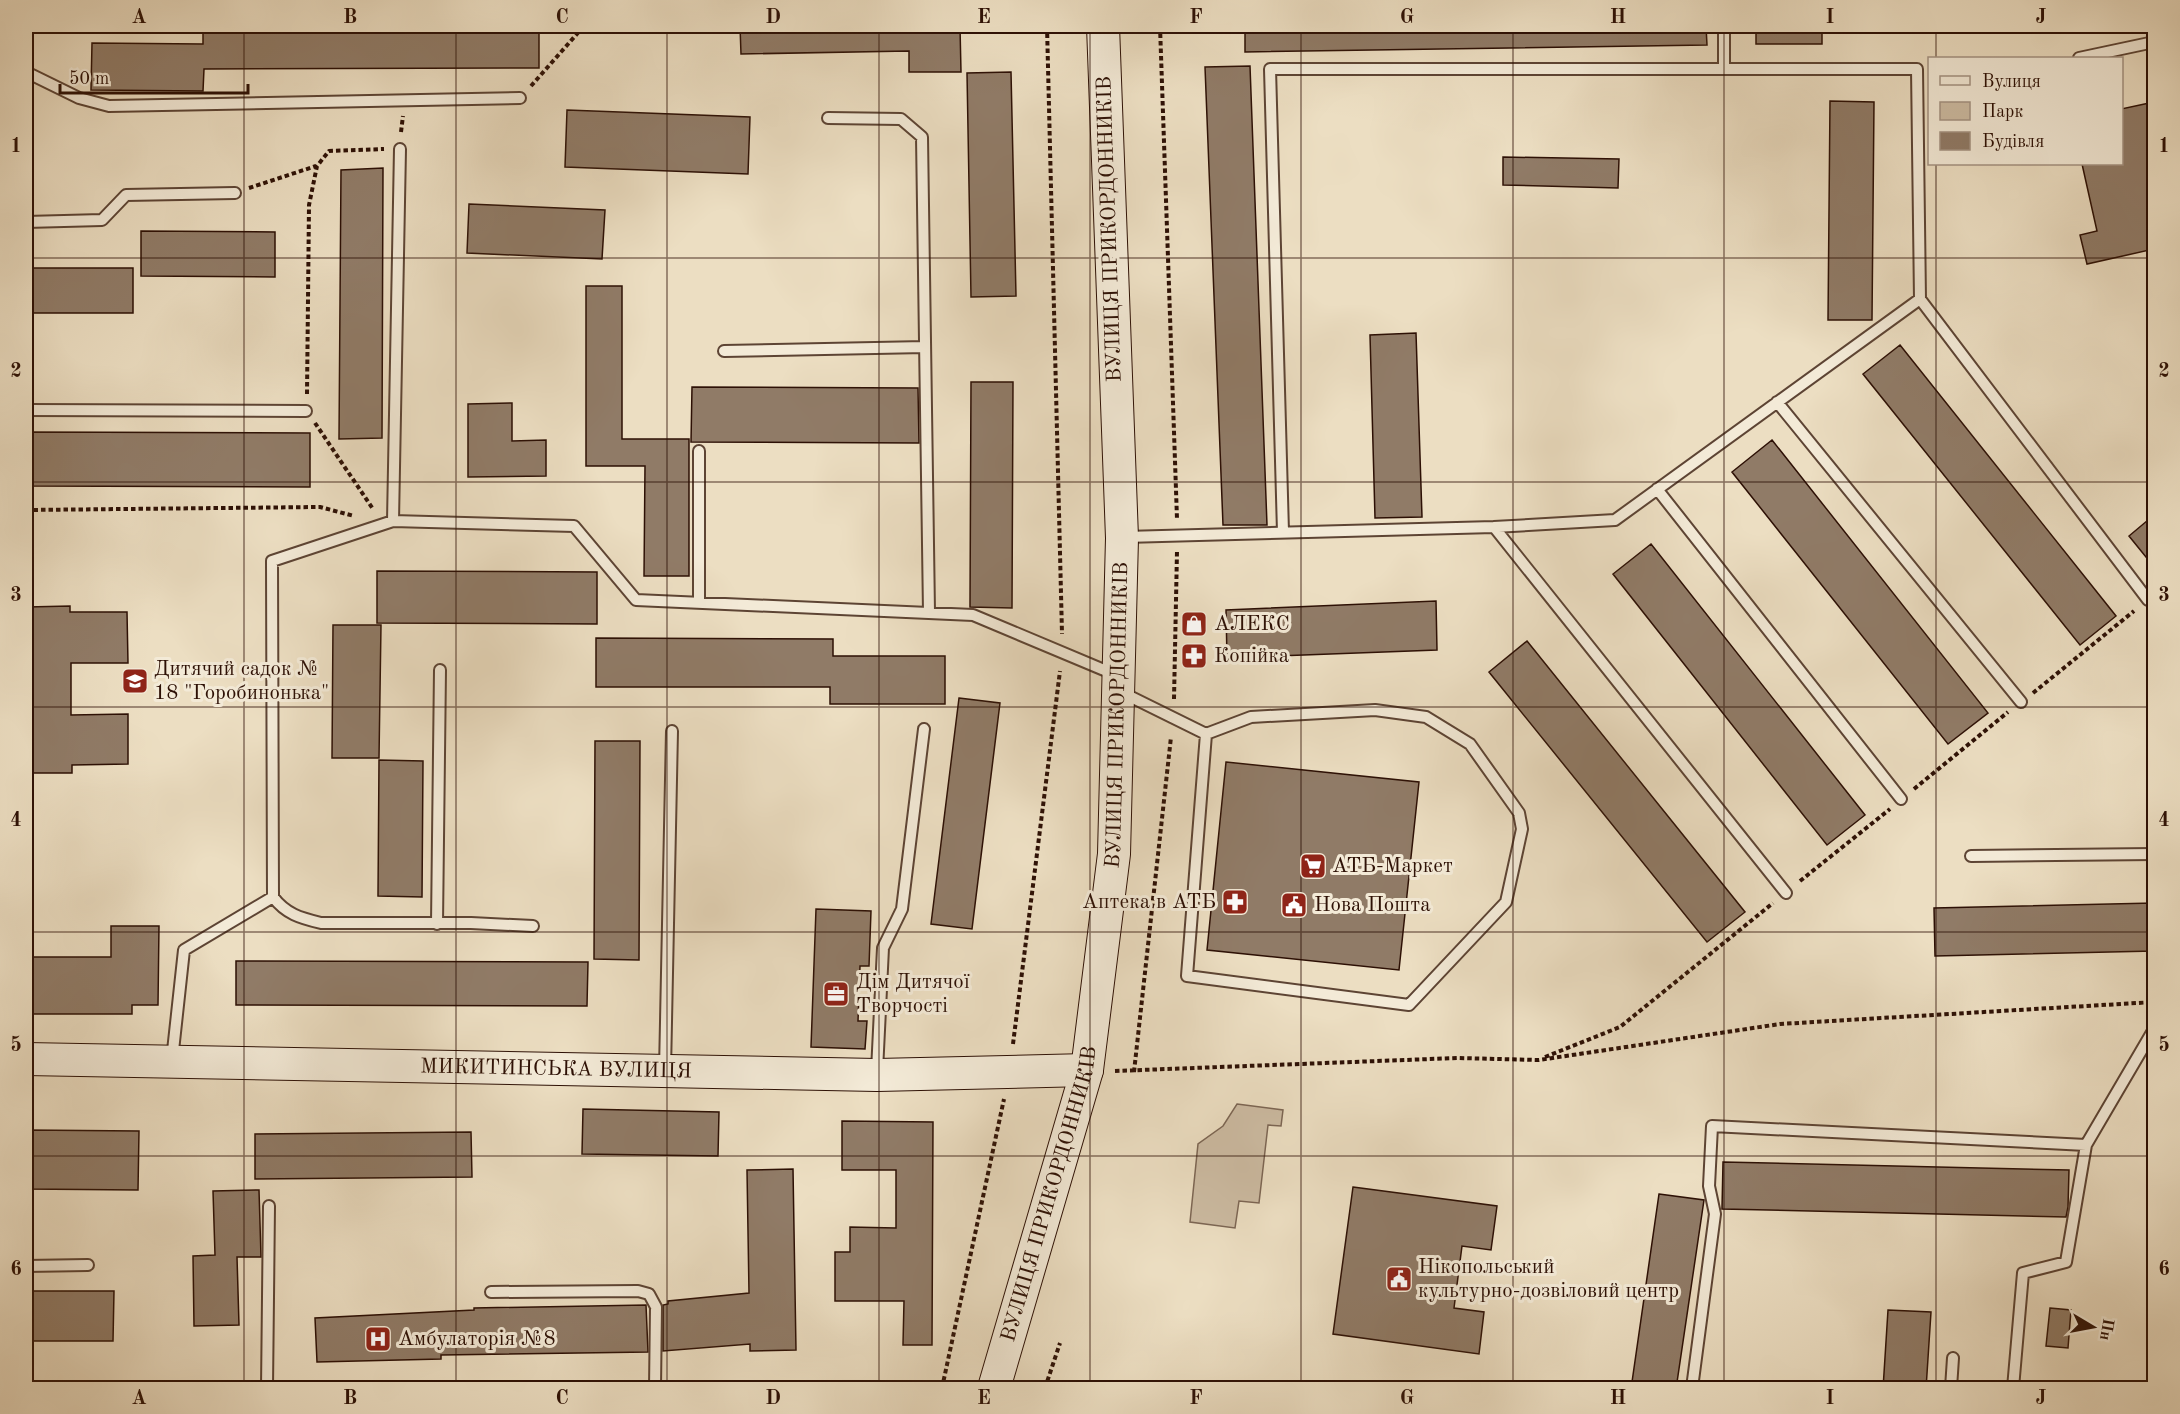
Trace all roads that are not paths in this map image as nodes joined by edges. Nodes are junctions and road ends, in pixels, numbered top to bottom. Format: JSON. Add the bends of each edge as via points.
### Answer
{"nodes":[{"id":1,"x":1103,"y":26,"type":"edge"},
{"id":2,"x":1724,"y":26,"type":"edge"},
{"id":3,"x":2154,"y":42,"type":"edge"},
{"id":4,"x":2084,"y":57,"type":"edge"},
{"id":5,"x":1724,"y":69,"type":"junction"},
{"id":6,"x":26,"y":72,"type":"edge"},
{"id":7,"x":520,"y":98,"type":"road end"},
{"id":8,"x":828,"y":118,"type":"dead end"},
{"id":9,"x":400,"y":149,"type":"road end"},
{"id":10,"x":235,"y":193,"type":"road end"},
{"id":11,"x":26,"y":222,"type":"edge"},
{"id":12,"x":1920,"y":299,"type":"junction"},
{"id":13,"x":926,"y":347,"type":"junction"},
{"id":14,"x":724,"y":351,"type":"dead end"},
{"id":15,"x":1777,"y":402,"type":"junction"},
{"id":16,"x":26,"y":410,"type":"edge"},
{"id":17,"x":306,"y":411,"type":"road end"},
{"id":18,"x":699,"y":451,"type":"dead end"},
{"id":19,"x":1657,"y":489,"type":"junction"},
{"id":20,"x":388,"y":522,"type":"junction"},
{"id":21,"x":1494,"y":527,"type":"junction"},
{"id":22,"x":1282,"y":532,"type":"junction"},
{"id":23,"x":1122,"y":538,"type":"junction"},
{"id":24,"x":2148,"y":600,"type":"road end"},
{"id":25,"x":699,"y":603,"type":"junction"},
{"id":26,"x":929,"y":612,"type":"junction"},
{"id":27,"x":440,"y":670,"type":"dead end"},
{"id":28,"x":1117,"y":683,"type":"junction"},
{"id":29,"x":2021,"y":702,"type":"road end"},
{"id":30,"x":924,"y":729,"type":"dead end"},
{"id":31,"x":672,"y":731,"type":"dead end"},
{"id":32,"x":1206,"y":734,"type":"junction"},
{"id":33,"x":1901,"y":800,"type":"road end"},
{"id":34,"x":2154,"y":854,"type":"edge"},
{"id":35,"x":1971,"y":856,"type":"dead end"},
{"id":36,"x":1786,"y":893,"type":"road end"},
{"id":37,"x":273,"y":897,"type":"junction"},
{"id":38,"x":437,"y":924,"type":"junction"},
{"id":39,"x":533,"y":926,"type":"dead end"},
{"id":40,"x":2154,"y":1029,"type":"edge"},
{"id":41,"x":26,"y":1059,"type":"edge"},
{"id":42,"x":172,"y":1060,"type":"junction"},
{"id":43,"x":665,"y":1070,"type":"junction"},
{"id":44,"x":1087,"y":1070,"type":"junction"},
{"id":45,"x":877,"y":1075,"type":"junction"},
{"id":46,"x":2086,"y":1145,"type":"junction"},
{"id":47,"x":269,"y":1206,"type":"dead end"},
{"id":48,"x":88,"y":1265,"type":"dead end"},
{"id":49,"x":26,"y":1266,"type":"edge"},
{"id":50,"x":491,"y":1292,"type":"dead end"},
{"id":51,"x":1953,"y":1358,"type":"dead end"},
{"id":52,"x":267,"y":1389,"type":"edge"},
{"id":53,"x":655,"y":1389,"type":"edge"},
{"id":54,"x":994,"y":1389,"type":"edge"},
{"id":55,"x":1692,"y":1389,"type":"edge"},
{"id":56,"x":1951,"y":1389,"type":"edge"},
{"id":57,"x":2013,"y":1389,"type":"edge"}],
"edges":[{"from":1,"to":23,"type":"main road","name":"ВУЛИЦЯ ПРИКОРДОННИКІВ"},
{"from":2,"to":5,"type":"lane"},
{"from":3,"to":4,"type":"lane"},
{"from":5,"to":12,"type":"lane","via":[[1917,69]]},
{"from":5,"to":22,"type":"lane","via":[[1270,69]]},
{"from":6,"to":7,"type":"lane","via":[[79,98],[109,106]]},
{"from":8,"to":13,"type":"lane","via":[[901,118],[922,137]]},
{"from":9,"to":20,"type":"lane"},
{"from":10,"to":11,"type":"lane","via":[[126,195],[102,220]]},
{"from":12,"to":15,"type":"lane"},
{"from":12,"to":24,"type":"lane"},
{"from":13,"to":14,"type":"lane"},
{"from":13,"to":26,"type":"lane"},
{"from":15,"to":19,"type":"lane"},
{"from":15,"to":29,"type":"lane"},
{"from":16,"to":17,"type":"lane"},
{"from":18,"to":25,"type":"lane"},
{"from":19,"to":21,"type":"lane","via":[[1615,520]]},
{"from":19,"to":33,"type":"lane"},
{"from":20,"to":25,"type":"lane","via":[[574,526],[636,600]]},
{"from":20,"to":37,"type":"lane","via":[[272,561]]},
{"from":21,"to":22,"type":"lane"},
{"from":21,"to":36,"type":"lane"},
{"from":22,"to":23,"type":"lane"},
{"from":23,"to":28,"type":"main road","name":"ВУЛИЦЯ ПРИКОРДОННИКІВ"},
{"from":25,"to":26,"type":"lane"},
{"from":26,"to":28,"type":"lane","via":[[972,615],[1063,652]]},
{"from":27,"to":38,"type":"lane"},
{"from":28,"to":32,"type":"lane"},
{"from":28,"to":44,"type":"main road","name":"ВУЛИЦЯ ПРИКОРДОННИКІВ","via":[[1114,854]]},
{"from":30,"to":45,"type":"lane","via":[[902,909],[883,948]]},
{"from":31,"to":43,"type":"lane"},
{"from":32,"to":32,"type":"lane","via":[[1187,976],[1410,1005],[1506,902],[1522,829],[1519,813],[1470,744],[1426,717],[1375,711],[1251,717]]},
{"from":34,"to":35,"type":"lane"},
{"from":37,"to":38,"type":"lane","via":[[283,910],[321,923]]},
{"from":37,"to":42,"type":"lane","via":[[184,950]]},
{"from":38,"to":39,"type":"lane"},
{"from":40,"to":46,"type":"lane"},
{"from":41,"to":42,"type":"main road","name":"МИКИТИНСЬКА ВУЛИЦЯ"},
{"from":42,"to":43,"type":"main road","name":"МИКИТИНСЬКА ВУЛИЦЯ"},
{"from":43,"to":45,"type":"main road","name":"МИКИТИНСЬКА ВУЛИЦЯ"},
{"from":44,"to":45,"type":"main road","name":"МИКИТИНСЬКА ВУЛИЦЯ"},
{"from":44,"to":54,"type":"main road","name":"ВУЛИЦЯ ПРИКОРДОННИКІВ"},
{"from":46,"to":55,"type":"lane","via":[[1712,1126],[1709,1186],[1715,1214]]},
{"from":46,"to":57,"type":"lane","via":[[2066,1262],[2023,1273]]},
{"from":47,"to":52,"type":"lane"},
{"from":48,"to":49,"type":"lane"},
{"from":50,"to":53,"type":"lane","via":[[649,1294],[656,1307]]},
{"from":51,"to":56,"type":"lane"}]}
